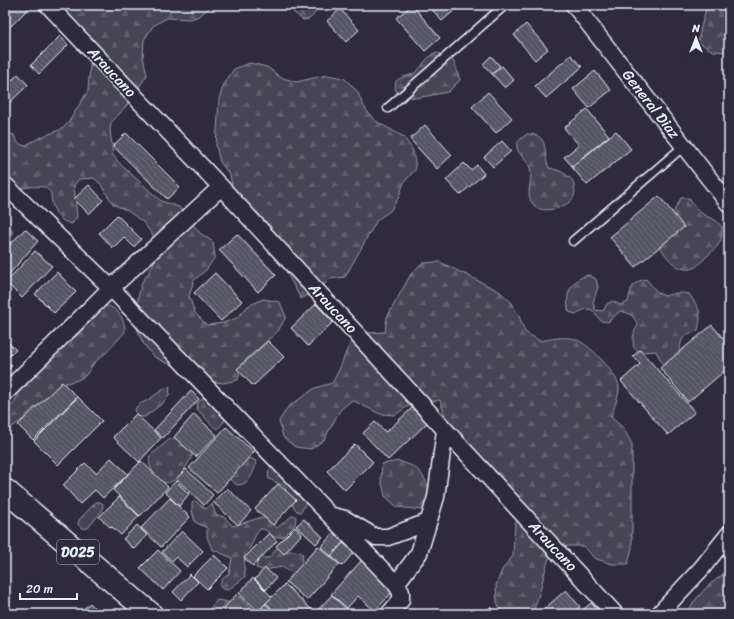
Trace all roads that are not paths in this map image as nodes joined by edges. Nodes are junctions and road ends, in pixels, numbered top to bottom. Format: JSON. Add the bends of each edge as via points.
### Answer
{"nodes":[{"id":1,"x":48,"y":5,"type":"edge"},
{"id":2,"x":505,"y":5,"type":"edge"},
{"id":3,"x":574,"y":5,"type":"edge"},
{"id":4,"x":388,"y":108,"type":"dead end"},
{"id":5,"x":684,"y":146,"type":"junction"},
{"id":6,"x":5,"y":185,"type":"edge"},
{"id":7,"x":221,"y":187,"type":"junction"},
{"id":8,"x":729,"y":204,"type":"edge"},
{"id":9,"x":573,"y":241,"type":"dead end"},
{"id":10,"x":111,"y":288,"type":"junction"},
{"id":11,"x":5,"y":393,"type":"edge"},
{"id":12,"x":445,"y":430,"type":"junction"},
{"id":13,"x":5,"y":490,"type":"edge"},
{"id":14,"x":328,"y":514,"type":"junction"},
{"id":15,"x":428,"y":522,"type":"junction"},
{"id":16,"x":729,"y":534,"type":"edge"},
{"id":17,"x":396,"y":584,"type":"junction"},
{"id":18,"x":151,"y":614,"type":"edge"},
{"id":19,"x":389,"y":614,"type":"edge"},
{"id":20,"x":615,"y":614,"type":"edge"},
{"id":21,"x":659,"y":614,"type":"edge"}],
"edges":[{"from":1,"to":7,"type":"street","name":"Araucano"},
{"from":2,"to":4,"type":"lane"},
{"from":3,"to":5,"type":"street","name":"General Diaz"},
{"from":5,"to":8,"type":"street","name":"General Diaz"},
{"from":5,"to":9,"type":"lane"},
{"from":6,"to":10,"type":"street"},
{"from":7,"to":10,"type":"street"},
{"from":7,"to":12,"type":"street","name":"Araucano"},
{"from":10,"to":11,"type":"street"},
{"from":10,"to":14,"type":"street"},
{"from":12,"to":15,"type":"street","via":[[436,498]]},
{"from":12,"to":20,"type":"street","name":"Araucano"},
{"from":13,"to":18,"type":"main road","number":"D025"},
{"from":14,"to":15,"type":"street","via":[[345,519],[375,537],[388,537]]},
{"from":14,"to":17,"type":"street"},
{"from":15,"to":17,"type":"street","via":[[419,553]]},
{"from":16,"to":21,"type":"street"},
{"from":17,"to":19,"type":"street","via":[[401,592],[401,600]]}]}
